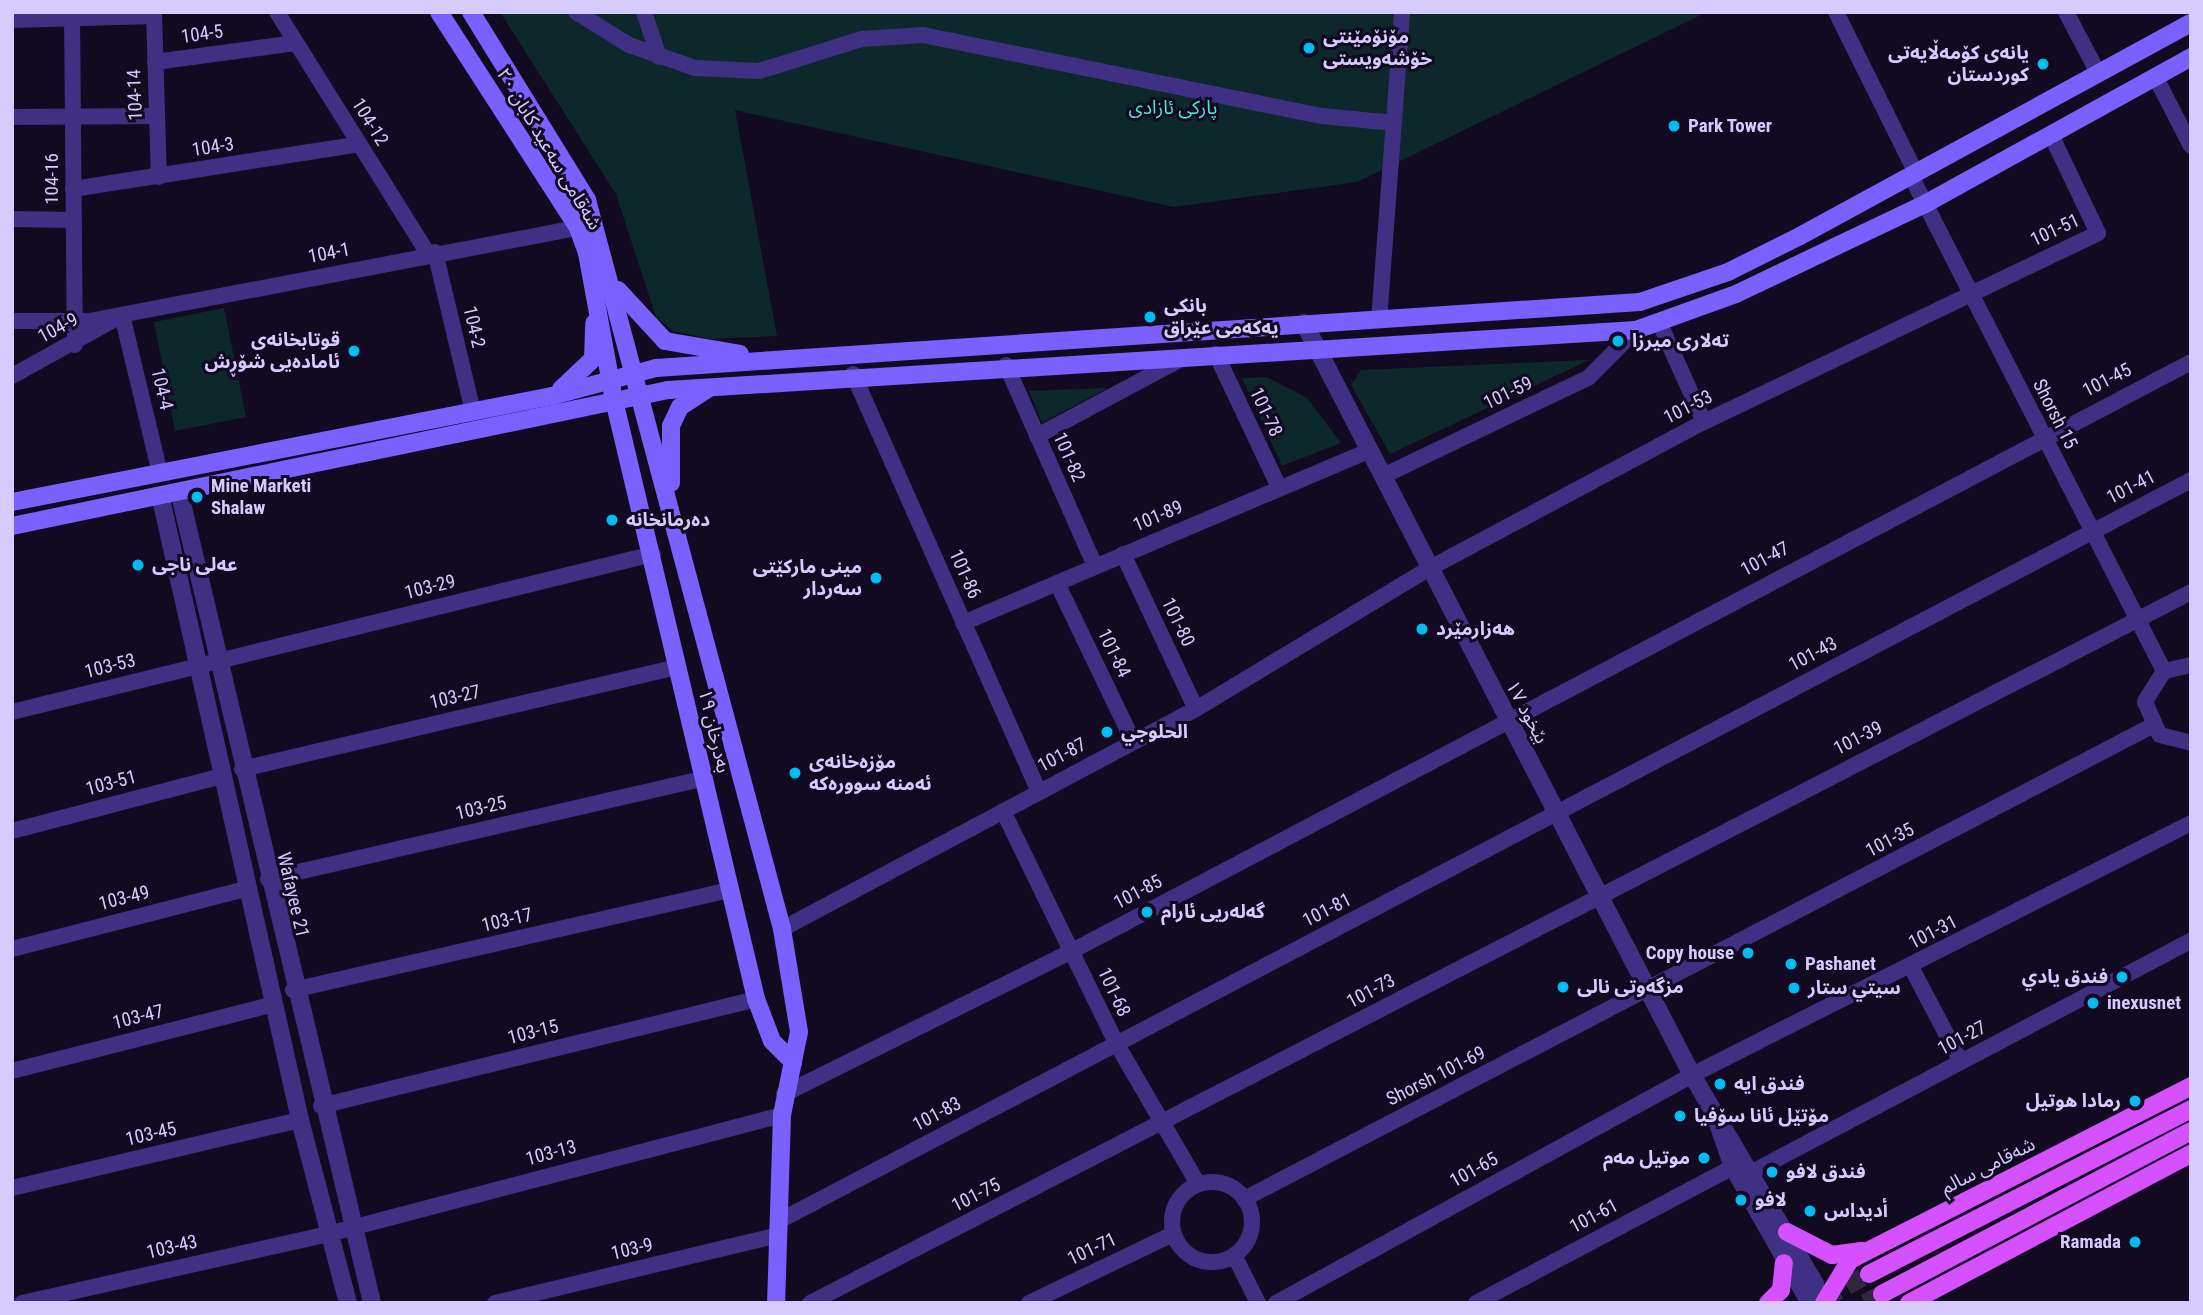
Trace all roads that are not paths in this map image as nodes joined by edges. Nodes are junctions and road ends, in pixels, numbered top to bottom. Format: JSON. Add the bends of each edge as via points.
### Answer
{"nodes":[{"id":1,"x":277,"y":12,"type":"edge"},
{"id":2,"x":439,"y":12,"type":"edge"},
{"id":3,"x":471,"y":12,"type":"edge"},
{"id":4,"x":576,"y":12,"type":"edge"},
{"id":5,"x":644,"y":12,"type":"edge"},
{"id":6,"x":1402,"y":12,"type":"edge"},
{"id":7,"x":1836,"y":12,"type":"edge"},
{"id":8,"x":2066,"y":12,"type":"edge"},
{"id":9,"x":154,"y":14,"type":"edge"},
{"id":10,"x":72,"y":16,"type":"edge"},
{"id":11,"x":12,"y":20,"type":"edge"},
{"id":12,"x":2191,"y":23,"type":"edge"},
{"id":13,"x":296,"y":43,"type":"junction"},
{"id":14,"x":659,"y":57,"type":"junction"},
{"id":15,"x":2191,"y":57,"type":"edge"},
{"id":16,"x":155,"y":62,"type":"junction"},
{"id":17,"x":2098,"y":73,"type":"junction"},
{"id":18,"x":2156,"y":78,"type":"junction"},
{"id":19,"x":157,"y":116,"type":"junction"},
{"id":20,"x":12,"y":117,"type":"edge"},
{"id":21,"x":72,"y":117,"type":"junction"},
{"id":22,"x":1394,"y":122,"type":"junction"},
{"id":23,"x":2050,"y":135,"type":"junction"},
{"id":24,"x":359,"y":144,"type":"junction"},
{"id":25,"x":2191,"y":146,"type":"edge"},
{"id":26,"x":1914,"y":174,"type":"junction"},
{"id":27,"x":159,"y":177,"type":"junction"},
{"id":28,"x":73,"y":189,"type":"junction"},
{"id":29,"x":1925,"y":204,"type":"junction"},
{"id":30,"x":12,"y":219,"type":"edge"},
{"id":31,"x":73,"y":220,"type":"junction"},
{"id":32,"x":578,"y":228,"type":"junction"},
{"id":33,"x":432,"y":253,"type":"junction"},
{"id":34,"x":591,"y":267,"type":"junction"},
{"id":35,"x":612,"y":282,"type":"junction"},
{"id":36,"x":1970,"y":294,"type":"junction"},
{"id":37,"x":122,"y":315,"type":"junction"},
{"id":38,"x":1379,"y":320,"type":"junction"},
{"id":39,"x":12,"y":321,"type":"edge"},
{"id":40,"x":82,"y":322,"type":"junction"},
{"id":41,"x":1304,"y":323,"type":"junction"},
{"id":42,"x":1660,"y":324,"type":"junction"},
{"id":43,"x":1636,"y":330,"type":"junction"},
{"id":44,"x":75,"y":345,"type":"junction"},
{"id":45,"x":1317,"y":349,"type":"junction"},
{"id":46,"x":1216,"y":354,"type":"junction"},
{"id":47,"x":1188,"y":355,"type":"junction"},
{"id":48,"x":782,"y":359,"type":"junction"},
{"id":49,"x":2191,"y":362,"type":"edge"},
{"id":50,"x":1006,"y":365,"type":"junction"},
{"id":51,"x":635,"y":372,"type":"junction"},
{"id":52,"x":853,"y":374,"type":"junction"},
{"id":53,"x":12,"y":376,"type":"edge"},
{"id":54,"x":614,"y":376,"type":"junction"},
{"id":55,"x":724,"y":385,"type":"junction"},
{"id":56,"x":640,"y":395,"type":"junction"},
{"id":57,"x":552,"y":396,"type":"junction"},
{"id":58,"x":614,"y":400,"type":"junction"},
{"id":59,"x":472,"y":411,"type":"junction"},
{"id":60,"x":538,"y":420,"type":"junction"},
{"id":61,"x":1704,"y":422,"type":"junction"},
{"id":62,"x":1037,"y":436,"type":"junction"},
{"id":63,"x":2043,"y":436,"type":"junction"},
{"id":64,"x":627,"y":447,"type":"junction"},
{"id":65,"x":1370,"y":450,"type":"junction"},
{"id":66,"x":160,"y":473,"type":"junction"},
{"id":67,"x":1383,"y":476,"type":"junction"},
{"id":68,"x":2191,"y":480,"type":"edge"},
{"id":69,"x":1279,"y":487,"type":"junction"},
{"id":70,"x":180,"y":495,"type":"junction"},
{"id":71,"x":161,"y":499,"type":"junction"},
{"id":72,"x":12,"y":502,"type":"edge"},
{"id":73,"x":671,"y":514,"type":"junction"},
{"id":74,"x":12,"y":526,"type":"edge"},
{"id":75,"x":2090,"y":531,"type":"junction"},
{"id":76,"x":653,"y":554,"type":"junction"},
{"id":77,"x":1123,"y":554,"type":"junction"},
{"id":78,"x":1095,"y":566,"type":"junction"},
{"id":79,"x":1430,"y":568,"type":"junction"},
{"id":80,"x":1056,"y":583,"type":"junction"},
{"id":81,"x":2191,"y":592,"type":"edge"},
{"id":82,"x":2135,"y":620,"type":"junction"},
{"id":83,"x":963,"y":623,"type":"junction"},
{"id":84,"x":218,"y":661,"type":"junction"},
{"id":85,"x":199,"y":664,"type":"junction"},
{"id":86,"x":2191,"y":665,"type":"edge"},
{"id":87,"x":678,"y":667,"type":"junction"},
{"id":88,"x":2164,"y":670,"type":"junction"},
{"id":89,"x":1196,"y":709,"type":"junction"},
{"id":90,"x":12,"y":712,"type":"edge"},
{"id":91,"x":1508,"y":720,"type":"junction"},
{"id":92,"x":2152,"y":726,"type":"junction"},
{"id":93,"x":1133,"y":741,"type":"junction"},
{"id":94,"x":2191,"y":743,"type":"edge"},
{"id":95,"x":242,"y":769,"type":"junction"},
{"id":96,"x":221,"y":776,"type":"junction"},
{"id":97,"x":704,"y":778,"type":"junction"},
{"id":98,"x":1039,"y":791,"type":"junction"},
{"id":99,"x":1003,"y":811,"type":"junction"},
{"id":100,"x":1557,"y":814,"type":"junction"},
{"id":101,"x":2191,"y":823,"type":"edge"},
{"id":102,"x":12,"y":831,"type":"edge"},
{"id":103,"x":268,"y":879,"type":"junction"},
{"id":104,"x":246,"y":889,"type":"junction"},
{"id":105,"x":731,"y":890,"type":"junction"},
{"id":106,"x":1599,"y":894,"type":"junction"},
{"id":107,"x":782,"y":929,"type":"junction"},
{"id":108,"x":2191,"y":941,"type":"edge"},
{"id":109,"x":12,"y":949,"type":"edge"},
{"id":110,"x":1072,"y":951,"type":"junction"},
{"id":111,"x":1911,"y":967,"type":"junction"},
{"id":112,"x":293,"y":990,"type":"junction"},
{"id":113,"x":1648,"y":991,"type":"junction"},
{"id":114,"x":756,"y":999,"type":"junction"},
{"id":115,"x":274,"y":1003,"type":"junction"},
{"id":116,"x":1116,"y":1043,"type":"junction"},
{"id":117,"x":793,"y":1062,"type":"junction"},
{"id":118,"x":1961,"y":1062,"type":"junction"},
{"id":119,"x":12,"y":1071,"type":"edge"},
{"id":120,"x":1692,"y":1075,"type":"junction"},
{"id":121,"x":2191,"y":1086,"type":"edge"},
{"id":122,"x":784,"y":1094,"type":"junction"},
{"id":123,"x":321,"y":1106,"type":"junction"},
{"id":124,"x":2191,"y":1109,"type":"edge"},
{"id":125,"x":782,"y":1115,"type":"junction"},
{"id":126,"x":1716,"y":1118,"type":"junction"},
{"id":127,"x":300,"y":1120,"type":"junction"},
{"id":128,"x":1161,"y":1125,"type":"junction"},
{"id":129,"x":2191,"y":1131,"type":"edge"},
{"id":130,"x":2191,"y":1154,"type":"edge"},
{"id":131,"x":1733,"y":1167,"type":"junction"},
{"id":132,"x":1754,"y":1171,"type":"junction"},
{"id":133,"x":1198,"y":1184,"type":"junction"},
{"id":134,"x":12,"y":1188,"type":"edge"},
{"id":135,"x":1244,"y":1199,"type":"junction"},
{"id":136,"x":353,"y":1227,"type":"junction"},
{"id":137,"x":779,"y":1228,"type":"junction"},
{"id":138,"x":1787,"y":1232,"type":"junction"},
{"id":139,"x":332,"y":1233,"type":"junction"},
{"id":140,"x":1174,"y":1234,"type":"junction"},
{"id":141,"x":1869,"y":1250,"type":"junction"},
{"id":142,"x":1234,"y":1255,"type":"junction"},
{"id":143,"x":1784,"y":1263,"type":"junction"},
{"id":144,"x":1838,"y":1273,"type":"junction"},
{"id":145,"x":1869,"y":1274,"type":"tunnel mouth"},
{"id":146,"x":1806,"y":1294,"type":"edge"},
{"id":147,"x":1882,"y":1294,"type":"tunnel mouth"},
{"id":148,"x":1913,"y":1302,"type":"edge"},
{"id":149,"x":22,"y":1303,"type":"edge"},
{"id":150,"x":348,"y":1303,"type":"edge"},
{"id":151,"x":372,"y":1303,"type":"edge"},
{"id":152,"x":495,"y":1303,"type":"edge"},
{"id":153,"x":776,"y":1303,"type":"edge"},
{"id":154,"x":810,"y":1303,"type":"edge"},
{"id":155,"x":1029,"y":1303,"type":"edge"},
{"id":156,"x":1258,"y":1303,"type":"edge"},
{"id":157,"x":1276,"y":1303,"type":"edge"},
{"id":158,"x":1476,"y":1303,"type":"edge"},
{"id":159,"x":1768,"y":1303,"type":"edge"},
{"id":160,"x":1817,"y":1303,"type":"edge"},
{"id":161,"x":1824,"y":1303,"type":"edge"},
{"id":162,"x":1841,"y":1303,"type":"edge"}],
"edges":[{"from":1,"to":13,"type":"street","name":"104-12"},
{"from":2,"to":32,"type":"main road","name":"شەقامی سەعید کابان ٢٠"},
{"from":3,"to":35,"type":"main road","name":"شەقامی سەعید کابان ٢٠","via":[[587,200]]},
{"from":4,"to":14,"type":"street"},
{"from":5,"to":14,"type":"street"},
{"from":6,"to":22,"type":"street"},
{"from":7,"to":26,"type":"street","name":"Shorsh 15"},
{"from":8,"to":17,"type":"street"},
{"from":9,"to":10,"type":"street"},
{"from":9,"to":16,"type":"street","name":"104-14"},
{"from":10,"to":11,"type":"street"},
{"from":10,"to":21,"type":"street","name":"104-16"},
{"from":12,"to":17,"type":"main road"},
{"from":13,"to":16,"type":"street","name":"104-5"},
{"from":13,"to":24,"type":"street","name":"104-12"},
{"from":14,"to":22,"type":"street","via":[[708,69],[759,71],[862,39],[923,35],[1322,116]]},
{"from":15,"to":18,"type":"main road"},
{"from":16,"to":19,"type":"street","name":"104-14"},
{"from":17,"to":26,"type":"main road"},
{"from":18,"to":23,"type":"main road"},
{"from":18,"to":25,"type":"street"},
{"from":19,"to":21,"type":"street"},
{"from":19,"to":27,"type":"street","name":"104-14"},
{"from":20,"to":21,"type":"street"},
{"from":21,"to":28,"type":"street","name":"104-16"},
{"from":22,"to":38,"type":"street"},
{"from":23,"to":29,"type":"main road"},
{"from":23,"to":36,"type":"street","name":"101-51","via":[[2098,233]]},
{"from":24,"to":27,"type":"street","name":"104-3"},
{"from":24,"to":33,"type":"street","name":"104-12"},
{"from":26,"to":29,"type":"street","name":"Shorsh 15"},
{"from":26,"to":38,"type":"main road","via":[[1728,272],[1672,294],[1595,309]]},
{"from":27,"to":28,"type":"street","name":"104-3"},
{"from":28,"to":31,"type":"street","name":"104-16"},
{"from":29,"to":36,"type":"street","name":"Shorsh 15"},
{"from":29,"to":42,"type":"main road"},
{"from":30,"to":31,"type":"street"},
{"from":31,"to":40,"type":"street","name":"104-16"},
{"from":32,"to":33,"type":"street","name":"104-1"},
{"from":32,"to":34,"type":"main road","name":"شەقامی سەعید کابان ٢٠"},
{"from":33,"to":37,"type":"street","name":"104-1"},
{"from":33,"to":59,"type":"street","name":"104-2"},
{"from":34,"to":54,"type":"main road","name":"شەقامی سەعید کابان ٢٠"},
{"from":34,"to":57,"type":"main road","via":[[593,359]]},
{"from":35,"to":48,"type":"main road","via":[[665,341]]},
{"from":35,"to":51,"type":"main road","name":"شەقامی سەعید کابان ٢٠"},
{"from":36,"to":61,"type":"street","name":"101-53"},
{"from":36,"to":63,"type":"street","name":"Shorsh 15"},
{"from":37,"to":40,"type":"street","name":"104-1"},
{"from":37,"to":44,"type":"street","name":"104-9"},
{"from":37,"to":66,"type":"street","name":"104-4"},
{"from":38,"to":41,"type":"main road"},
{"from":39,"to":40,"type":"street","name":"104-1"},
{"from":40,"to":44,"type":"street","name":"104-16"},
{"from":41,"to":45,"type":"street","name":"بێخود ١٧"},
{"from":41,"to":48,"type":"main road"},
{"from":42,"to":43,"type":"main road"},
{"from":42,"to":61,"type":"street"},
{"from":43,"to":45,"type":"main road"},
{"from":43,"to":67,"type":"street","name":"101-59","via":[[1588,378]]},
{"from":44,"to":53,"type":"street","name":"104-9"},
{"from":45,"to":46,"type":"main road"},
{"from":45,"to":65,"type":"street","name":"بێخود ١٧"},
{"from":46,"to":47,"type":"main road"},
{"from":46,"to":69,"type":"street","name":"101-78"},
{"from":47,"to":50,"type":"main road"},
{"from":47,"to":62,"type":"street"},
{"from":48,"to":51,"type":"main road"},
{"from":49,"to":63,"type":"street","name":"101-45"},
{"from":50,"to":52,"type":"main road"},
{"from":50,"to":62,"type":"street","name":"101-82"},
{"from":51,"to":54,"type":"main road"},
{"from":51,"to":56,"type":"main road","name":"شەقامی سەعید کابان ٢٠"},
{"from":52,"to":55,"type":"main road"},
{"from":52,"to":83,"type":"street","name":"101-86"},
{"from":54,"to":57,"type":"main road"},
{"from":54,"to":58,"type":"main road","name":"شەقامی سەعید کابان ٢٠"},
{"from":55,"to":56,"type":"main road"},
{"from":55,"to":73,"type":"main road","via":[[688,399],[671,426]]},
{"from":56,"to":58,"type":"main road"},
{"from":56,"to":73,"type":"main road","name":"بەدرخان ١٩"},
{"from":57,"to":59,"type":"main road"},
{"from":58,"to":60,"type":"main road"},
{"from":58,"to":64,"type":"main road","name":"بەدرخان ١٩"},
{"from":59,"to":66,"type":"main road"},
{"from":60,"to":64,"type":"main road","via":[[607,418]]},
{"from":60,"to":70,"type":"main road"},
{"from":61,"to":79,"type":"street","name":"101-53"},
{"from":62,"to":78,"type":"street","name":"101-82"},
{"from":63,"to":75,"type":"street","name":"Shorsh 15"},
{"from":63,"to":91,"type":"street","name":"101-47"},
{"from":64,"to":76,"type":"main road","name":"بەدرخان ١٩"},
{"from":65,"to":67,"type":"street","name":"بێخود ١٧"},
{"from":65,"to":69,"type":"street","name":"101-89"},
{"from":66,"to":72,"type":"main road"},
{"from":67,"to":79,"type":"street","name":"بێخود ١٧"},
{"from":68,"to":75,"type":"street","name":"101-41"},
{"from":69,"to":77,"type":"street","name":"101-89"},
{"from":70,"to":71,"type":"main road"},
{"from":70,"to":84,"type":"street","name":"Wafayee 21"},
{"from":71,"to":74,"type":"main road"},
{"from":71,"to":85,"type":"street"},
{"from":73,"to":107,"type":"main road","name":"بەدرخان ١٩"},
{"from":75,"to":82,"type":"street","name":"Shorsh 15"},
{"from":75,"to":100,"type":"street","name":"101-43"},
{"from":76,"to":84,"type":"street","name":"103-29"},
{"from":76,"to":87,"type":"main road","name":"بەدرخان ١٩"},
{"from":77,"to":78,"type":"street","name":"101-89"},
{"from":77,"to":89,"type":"street","name":"101-80"},
{"from":78,"to":80,"type":"street","name":"101-89"},
{"from":79,"to":89,"type":"street","name":"101-87"},
{"from":79,"to":91,"type":"street","name":"بێخود ١٧"},
{"from":80,"to":83,"type":"street","name":"101-89"},
{"from":80,"to":93,"type":"street","name":"101-84"},
{"from":81,"to":82,"type":"street","name":"101-39"},
{"from":82,"to":88,"type":"street","name":"Shorsh 15"},
{"from":82,"to":106,"type":"street","name":"101-39"},
{"from":83,"to":98,"type":"street","name":"101-86"},
{"from":84,"to":85,"type":"street","name":"103-53"},
{"from":84,"to":95,"type":"street","name":"Wafayee 21"},
{"from":85,"to":90,"type":"street","name":"103-53"},
{"from":85,"to":96,"type":"street"},
{"from":86,"to":88,"type":"street"},
{"from":87,"to":95,"type":"street","name":"103-27"},
{"from":87,"to":97,"type":"main road","name":"بەدرخان ١٩"},
{"from":88,"to":92,"type":"street","via":[[2145,702]]},
{"from":89,"to":93,"type":"street","name":"101-87"},
{"from":91,"to":100,"type":"street","name":"بێخود ١٧"},
{"from":91,"to":110,"type":"street","name":"101-85"},
{"from":92,"to":94,"type":"street","via":[[2169,740]]},
{"from":92,"to":113,"type":"street","name":"101-35"},
{"from":93,"to":98,"type":"street","name":"101-87"},
{"from":95,"to":103,"type":"street","name":"Wafayee 21"},
{"from":96,"to":102,"type":"street","name":"103-51"},
{"from":96,"to":104,"type":"street"},
{"from":97,"to":103,"type":"street","name":"103-25"},
{"from":97,"to":105,"type":"main road","name":"بەدرخان ١٩"},
{"from":98,"to":99,"type":"street","name":"101-87"},
{"from":99,"to":107,"type":"street","name":"101-87"},
{"from":99,"to":110,"type":"street","name":"101-68"},
{"from":100,"to":106,"type":"street","name":"بێخود ١٧"},
{"from":100,"to":116,"type":"street","name":"101-81"},
{"from":101,"to":111,"type":"street","name":"101-31"},
{"from":103,"to":112,"type":"street","name":"Wafayee 21"},
{"from":104,"to":109,"type":"street","name":"103-49"},
{"from":104,"to":115,"type":"street"},
{"from":105,"to":112,"type":"street","name":"103-17"},
{"from":105,"to":114,"type":"main road","name":"بەدرخان ١٩"},
{"from":106,"to":113,"type":"street","name":"بێخود ١٧"},
{"from":106,"to":128,"type":"street","name":"101-73"},
{"from":107,"to":117,"type":"main road","name":"بەدرخان ١٩","via":[[799,1017]]},
{"from":108,"to":118,"type":"street","name":"101-27"},
{"from":110,"to":116,"type":"street","name":"101-68"},
{"from":110,"to":122,"type":"street","name":"101-85"},
{"from":111,"to":118,"type":"street"},
{"from":111,"to":120,"type":"street","name":"101-31"},
{"from":112,"to":123,"type":"street","name":"Wafayee 21"},
{"from":113,"to":120,"type":"street","name":"بێخود ١٧"},
{"from":113,"to":135,"type":"street","name":"Shorsh 101-69"},
{"from":114,"to":117,"type":"main road","name":"بەدرخان ١٩","via":[[769,1034]]},
{"from":114,"to":123,"type":"street","name":"103-15"},
{"from":115,"to":119,"type":"street","name":"103-47"},
{"from":115,"to":127,"type":"street"},
{"from":116,"to":128,"type":"street","name":"101-68"},
{"from":116,"to":137,"type":"street","name":"101-83"},
{"from":117,"to":122,"type":"main road","name":"بەدرخان ١٩"},
{"from":118,"to":132,"type":"street","name":"101-27"},
{"from":120,"to":126,"type":"street","name":"بێخود ١٧"},
{"from":120,"to":157,"type":"street","name":"101-65"},
{"from":121,"to":141,"type":"main road","name":"شەقامی سالم"},
{"from":122,"to":125,"type":"main road","name":"بەدرخان ١٩"},
{"from":123,"to":136,"type":"street","name":"Wafayee 21"},
{"from":124,"to":145,"type":"main road"},
{"from":125,"to":136,"type":"street","name":"103-13"},
{"from":125,"to":137,"type":"main road","name":"بەدرخان ١٩"},
{"from":126,"to":131,"type":"street"},
{"from":126,"to":132,"type":"street"},
{"from":127,"to":134,"type":"street","name":"103-45"},
{"from":127,"to":139,"type":"street"},
{"from":128,"to":133,"type":"street","name":"101-68"},
{"from":128,"to":154,"type":"street","name":"101-75"},
{"from":129,"to":147,"type":"main road"},
{"from":130,"to":148,"type":"main road"},
{"from":131,"to":143,"type":"street"},
{"from":131,"to":158,"type":"street","name":"101-61"},
{"from":132,"to":138,"type":"street"},
{"from":133,"to":135,"type":"street","via":[[1223,1184]]},
{"from":133,"to":140,"type":"street","via":[[1179,1199]]},
{"from":135,"to":142,"type":"street","via":[[1252,1223]]},
{"from":136,"to":139,"type":"street","name":"103-13"},
{"from":136,"to":151,"type":"street","name":"Wafayee 21"},
{"from":137,"to":152,"type":"street","name":"103-9"},
{"from":137,"to":153,"type":"main road","name":"بەدرخان ١٩"},
{"from":138,"to":141,"type":"main road","via":[[1832,1255]]},
{"from":138,"to":146,"type":"street"},
{"from":139,"to":149,"type":"street","name":"103-43"},
{"from":139,"to":150,"type":"street"},
{"from":140,"to":142,"type":"street","via":[[1199,1260]]},
{"from":140,"to":155,"type":"street","name":"101-71"},
{"from":141,"to":144,"type":"main road","name":"شەقامی سالم"},
{"from":142,"to":156,"type":"street"},
{"from":143,"to":146,"type":"street"},
{"from":143,"to":159,"type":"main road","via":[[1781,1290]]},
{"from":144,"to":161,"type":"main road","name":"شەقامی سالم"},
{"from":144,"to":162,"type":"main road"},
{"from":146,"to":160,"type":"street"}]}
